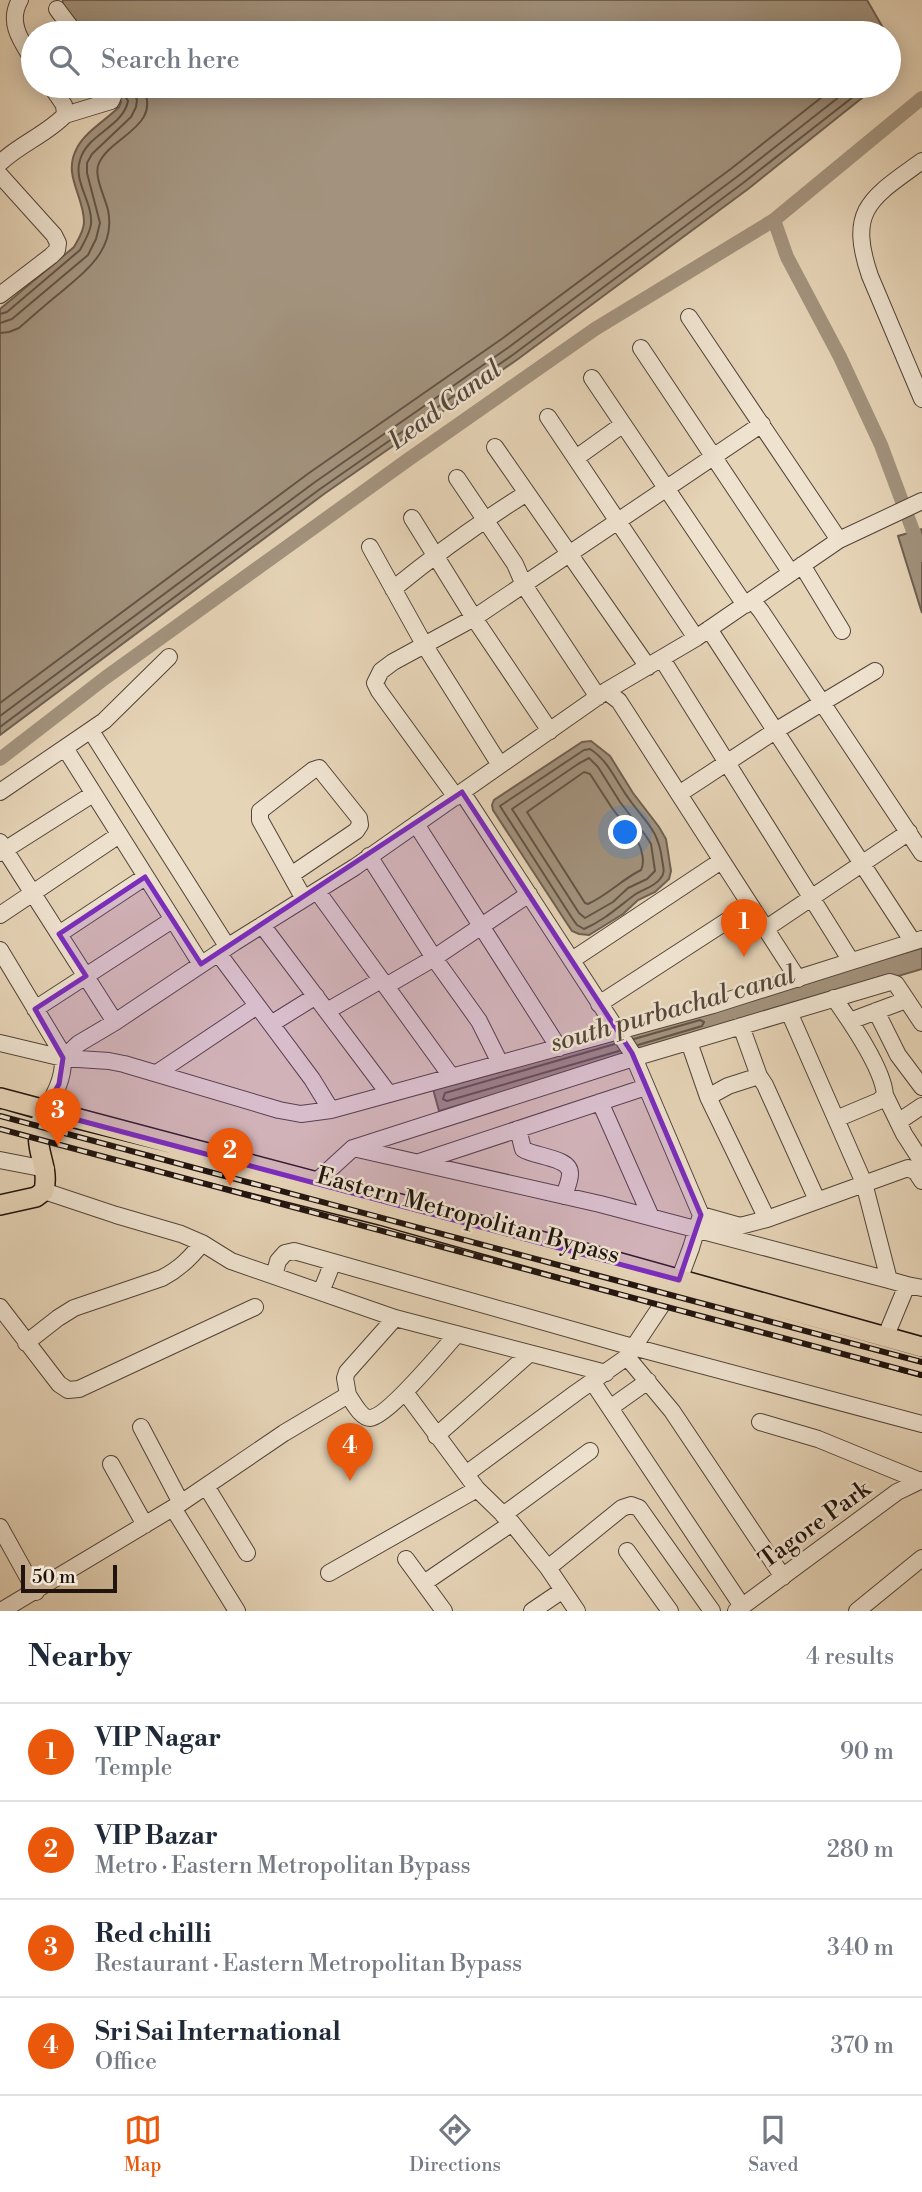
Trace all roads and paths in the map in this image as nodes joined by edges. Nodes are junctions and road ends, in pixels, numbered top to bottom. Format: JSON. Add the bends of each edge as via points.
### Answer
{"nodes":[{"id":1,"x":20,"y":0,"type":"edge"},
{"id":2,"x":57,"y":9,"type":"dead end"},
{"id":3,"x":66,"y":21,"type":"edge"},
{"id":4,"x":21,"y":41,"type":"edge"},
{"id":5,"x":59,"y":98,"type":"edge"},
{"id":6,"x":112,"y":98,"type":"edge"},
{"id":7,"x":65,"y":114,"type":"junction"},
{"id":8,"x":922,"y":161,"type":"edge"},
{"id":9,"x":0,"y":163,"type":"edge"},
{"id":10,"x":0,"y":174,"type":"edge"},
{"id":11,"x":0,"y":295,"type":"edge"},
{"id":12,"x":689,"y":317,"type":"dead end"},
{"id":13,"x":641,"y":348,"type":"dead end"},
{"id":14,"x":592,"y":378,"type":"dead end"},
{"id":15,"x":922,"y":399,"type":"edge"},
{"id":16,"x":548,"y":417,"type":"dead end"},
{"id":17,"x":762,"y":424,"type":"junction"},
{"id":18,"x":622,"y":425,"type":"junction"},
{"id":19,"x":495,"y":447,"type":"dead end"},
{"id":20,"x":576,"y":458,"type":"junction"},
{"id":21,"x":713,"y":458,"type":"junction"},
{"id":22,"x":457,"y":478,"type":"dead end"},
{"id":23,"x":665,"y":489,"type":"junction"},
{"id":24,"x":527,"y":493,"type":"junction"},
{"id":25,"x":922,"y":501,"type":"edge"},
{"id":26,"x":412,"y":518,"type":"dead end"},
{"id":27,"x":483,"y":520,"type":"junction"},
{"id":28,"x":618,"y":522,"type":"junction"},
{"id":29,"x":839,"y":540,"type":"junction"},
{"id":30,"x":370,"y":547,"type":"dead end"},
{"id":31,"x":570,"y":554,"type":"junction"},
{"id":32,"x":435,"y":555,"type":"junction"},
{"id":33,"x":797,"y":569,"type":"junction"},
{"id":34,"x":524,"y":584,"type":"junction"},
{"id":35,"x":393,"y":589,"type":"junction"},
{"id":36,"x":748,"y":603,"type":"junction"},
{"id":37,"x":474,"y":618,"type":"junction"},
{"id":38,"x":842,"y":631,"type":"dead end"},
{"id":39,"x":703,"y":634,"type":"junction"},
{"id":40,"x":425,"y":646,"type":"junction"},
{"id":41,"x":169,"y":657,"type":"dead end"},
{"id":42,"x":655,"y":663,"type":"junction"},
{"id":43,"x":875,"y":671,"type":"dead end"},
{"id":44,"x":602,"y":694,"type":"junction"},
{"id":45,"x":822,"y":702,"type":"junction"},
{"id":46,"x":550,"y":730,"type":"junction"},
{"id":47,"x":91,"y":731,"type":"junction"},
{"id":48,"x":775,"y":731,"type":"junction"},
{"id":49,"x":65,"y":748,"type":"junction"},
{"id":50,"x":726,"y":763,"type":"junction"},
{"id":51,"x":500,"y":765,"type":"junction"},
{"id":52,"x":0,"y":792,"type":"edge"},
{"id":53,"x":93,"y":794,"type":"junction"},
{"id":54,"x":679,"y":794,"type":"junction"},
{"id":55,"x":459,"y":795,"type":"junction"},
{"id":56,"x":416,"y":824,"type":"junction"},
{"id":57,"x":908,"y":832,"type":"junction"},
{"id":58,"x":119,"y":835,"type":"junction"},
{"id":59,"x":2,"y":848,"type":"edge"},
{"id":60,"x":922,"y":853,"type":"edge"},
{"id":61,"x":369,"y":856,"type":"junction"},
{"id":62,"x":721,"y":861,"type":"junction"},
{"id":63,"x":861,"y":864,"type":"junction"},
{"id":64,"x":291,"y":875,"type":"junction"},
{"id":65,"x":145,"y":877,"type":"junction"},
{"id":66,"x":33,"y":893,"type":"junction"},
{"id":67,"x":529,"y":894,"type":"junction"},
{"id":68,"x":311,"y":895,"type":"junction"},
{"id":69,"x":812,"y":899,"type":"junction"},
{"id":70,"x":750,"y":906,"type":"junction"},
{"id":71,"x":0,"y":915,"type":"edge"},
{"id":72,"x":172,"y":920,"type":"junction"},
{"id":73,"x":262,"y":925,"type":"junction"},
{"id":74,"x":481,"y":926,"type":"junction"},
{"id":75,"x":765,"y":929,"type":"junction"},
{"id":76,"x":59,"y":934,"type":"junction"},
{"id":77,"x":917,"y":940,"type":"edge"},
{"id":78,"x":0,"y":950,"type":"edge"},
{"id":79,"x":223,"y":950,"type":"junction"},
{"id":80,"x":434,"y":958,"type":"junction"},
{"id":81,"x":572,"y":960,"type":"junction"},
{"id":82,"x":851,"y":961,"type":"junction"},
{"id":83,"x":201,"y":964,"type":"junction"},
{"id":84,"x":86,"y":976,"type":"junction"},
{"id":85,"x":798,"y":979,"type":"junction"},
{"id":86,"x":383,"y":983,"type":"junction"},
{"id":87,"x":316,"y":996,"type":"junction"},
{"id":88,"x":834,"y":998,"type":"junction"},
{"id":89,"x":906,"y":1000,"type":"junction"},
{"id":90,"x":599,"y":1004,"type":"junction"},
{"id":91,"x":257,"y":1006,"type":"junction"},
{"id":92,"x":35,"y":1009,"type":"junction"},
{"id":93,"x":327,"y":1011,"type":"junction"},
{"id":94,"x":789,"y":1012,"type":"junction"},
{"id":95,"x":876,"y":1012,"type":"junction"},
{"id":96,"x":850,"y":1021,"type":"junction"},
{"id":97,"x":116,"y":1022,"type":"junction"},
{"id":98,"x":922,"y":1023,"type":"edge"},
{"id":99,"x":271,"y":1024,"type":"junction"},
{"id":100,"x":741,"y":1026,"type":"junction"},
{"id":101,"x":621,"y":1034,"type":"junction"},
{"id":102,"x":689,"y":1042,"type":"junction"},
{"id":103,"x":0,"y":1043,"type":"edge"},
{"id":104,"x":559,"y":1048,"type":"junction"},
{"id":105,"x":633,"y":1055,"type":"junction"},
{"id":106,"x":63,"y":1059,"type":"junction"},
{"id":107,"x":500,"y":1063,"type":"junction"},
{"id":108,"x":157,"y":1073,"type":"junction"},
{"id":109,"x":451,"y":1076,"type":"junction"},
{"id":110,"x":759,"y":1076,"type":"junction"},
{"id":111,"x":646,"y":1087,"type":"junction"},
{"id":112,"x":922,"y":1087,"type":"edge"},
{"id":113,"x":389,"y":1094,"type":"junction"},
{"id":114,"x":885,"y":1095,"type":"junction"},
{"id":115,"x":708,"y":1097,"type":"junction"},
{"id":116,"x":0,"y":1098,"type":"edge"},
{"id":117,"x":600,"y":1102,"type":"junction"},
{"id":118,"x":922,"y":1106,"type":"edge"},
{"id":119,"x":331,"y":1110,"type":"junction"},
{"id":120,"x":44,"y":1111,"type":"junction"},
{"id":121,"x":0,"y":1119,"type":"edge"},
{"id":122,"x":836,"y":1119,"type":"junction"},
{"id":123,"x":898,"y":1122,"type":"junction"},
{"id":124,"x":518,"y":1129,"type":"junction"},
{"id":125,"x":38,"y":1130,"type":"junction"},
{"id":126,"x":353,"y":1148,"type":"junction"},
{"id":127,"x":0,"y":1160,"type":"edge"},
{"id":128,"x":416,"y":1163,"type":"junction"},
{"id":129,"x":917,"y":1165,"type":"edge"},
{"id":130,"x":46,"y":1170,"type":"junction"},
{"id":131,"x":317,"y":1181,"type":"junction"},
{"id":132,"x":922,"y":1181,"type":"edge"},
{"id":133,"x":864,"y":1183,"type":"junction"},
{"id":134,"x":44,"y":1191,"type":"junction"},
{"id":135,"x":564,"y":1196,"type":"junction"},
{"id":136,"x":817,"y":1200,"type":"junction"},
{"id":137,"x":0,"y":1205,"type":"edge"},
{"id":138,"x":651,"y":1217,"type":"junction"},
{"id":139,"x":767,"y":1219,"type":"junction"},
{"id":140,"x":699,"y":1222,"type":"junction"},
{"id":141,"x":202,"y":1243,"type":"junction"},
{"id":142,"x":333,"y":1262,"type":"junction"},
{"id":143,"x":274,"y":1276,"type":"junction"},
{"id":144,"x":678,"y":1280,"type":"junction"},
{"id":145,"x":889,"y":1280,"type":"junction"},
{"id":146,"x":915,"y":1287,"type":"edge"},
{"id":147,"x":321,"y":1293,"type":"junction"},
{"id":148,"x":667,"y":1297,"type":"junction"},
{"id":149,"x":0,"y":1307,"type":"edge"},
{"id":150,"x":256,"y":1307,"type":"dead end"},
{"id":151,"x":395,"y":1318,"type":"junction"},
{"id":152,"x":457,"y":1335,"type":"junction"},
{"id":153,"x":885,"y":1338,"type":"junction"},
{"id":154,"x":26,"y":1343,"type":"junction"},
{"id":155,"x":922,"y":1347,"type":"edge"},
{"id":156,"x":631,"y":1352,"type":"junction"},
{"id":157,"x":529,"y":1354,"type":"junction"},
{"id":158,"x":922,"y":1367,"type":"edge"},
{"id":159,"x":599,"y":1377,"type":"junction"},
{"id":160,"x":648,"y":1381,"type":"junction"},
{"id":161,"x":405,"y":1392,"type":"junction"},
{"id":162,"x":348,"y":1395,"type":"junction"},
{"id":163,"x":610,"y":1408,"type":"junction"},
{"id":164,"x":761,"y":1422,"type":"dead end"},
{"id":165,"x":922,"y":1424,"type":"edge"},
{"id":166,"x":141,"y":1427,"type":"dead end"},
{"id":167,"x":436,"y":1436,"type":"junction"},
{"id":168,"x":590,"y":1451,"type":"dead end"},
{"id":169,"x":111,"y":1464,"type":"dead end"},
{"id":170,"x":466,"y":1474,"type":"junction"},
{"id":171,"x":920,"y":1480,"type":"edge"},
{"id":172,"x":206,"y":1486,"type":"junction"},
{"id":173,"x":477,"y":1489,"type":"junction"},
{"id":174,"x":177,"y":1506,"type":"junction"},
{"id":175,"x":507,"y":1519,"type":"junction"},
{"id":176,"x":145,"y":1525,"type":"junction"},
{"id":177,"x":0,"y":1527,"type":"edge"},
{"id":178,"x":627,"y":1552,"type":"dead end"},
{"id":179,"x":247,"y":1553,"type":"dead end"},
{"id":180,"x":922,"y":1558,"type":"edge"},
{"id":181,"x":406,"y":1559,"type":"dead end"},
{"id":182,"x":548,"y":1568,"type":"junction"},
{"id":183,"x":329,"y":1573,"type":"dead end"},
{"id":184,"x":783,"y":1577,"type":"junction"},
{"id":185,"x":424,"y":1583,"type":"junction"},
{"id":186,"x":563,"y":1590,"type":"junction"},
{"id":187,"x":36,"y":1592,"type":"junction"},
{"id":188,"x":3,"y":1604,"type":"edge"},
{"id":189,"x":739,"y":1609,"type":"edge"},
{"id":190,"x":237,"y":1611,"type":"edge"},
{"id":191,"x":444,"y":1611,"type":"edge"},
{"id":192,"x":532,"y":1611,"type":"edge"},
{"id":193,"x":577,"y":1611,"type":"edge"},
{"id":194,"x":670,"y":1611,"type":"edge"},
{"id":195,"x":712,"y":1611,"type":"edge"},
{"id":196,"x":857,"y":1611,"type":"edge"}],
"edges":[{"from":1,"to":4,"type":"street","via":[[14,24]]},
{"from":2,"to":3,"type":"street"},
{"from":5,"to":7,"type":"street"},
{"from":6,"to":7,"type":"street"},
{"from":7,"to":9,"type":"street"},
{"from":8,"to":15,"type":"street","via":[[883,190],[860,228],[870,276]]},
{"from":10,"to":11,"type":"street","via":[[58,243],[51,256]]},
{"from":12,"to":17,"type":"street"},
{"from":13,"to":21,"type":"street"},
{"from":14,"to":18,"type":"street"},
{"from":16,"to":20,"type":"street"},
{"from":17,"to":21,"type":"street"},
{"from":17,"to":29,"type":"street"},
{"from":18,"to":20,"type":"street"},
{"from":18,"to":23,"type":"street"},
{"from":19,"to":24,"type":"street"},
{"from":20,"to":28,"type":"street"},
{"from":21,"to":23,"type":"street"},
{"from":21,"to":33,"type":"street"},
{"from":22,"to":27,"type":"street"},
{"from":23,"to":28,"type":"street"},
{"from":23,"to":36,"type":"street"},
{"from":24,"to":27,"type":"street"},
{"from":24,"to":31,"type":"street"},
{"from":25,"to":29,"type":"street"},
{"from":26,"to":32,"type":"street"},
{"from":27,"to":32,"type":"street"},
{"from":27,"to":34,"type":"street"},
{"from":28,"to":31,"type":"street"},
{"from":28,"to":39,"type":"street"},
{"from":29,"to":33,"type":"street"},
{"from":30,"to":35,"type":"street"},
{"from":31,"to":34,"type":"street"},
{"from":31,"to":42,"type":"street"},
{"from":32,"to":35,"type":"street"},
{"from":32,"to":37,"type":"street"},
{"from":33,"to":36,"type":"street"},
{"from":33,"to":38,"type":"street"},
{"from":34,"to":37,"type":"street"},
{"from":34,"to":44,"type":"street"},
{"from":35,"to":40,"type":"street"},
{"from":36,"to":39,"type":"street"},
{"from":36,"to":45,"type":"street"},
{"from":37,"to":40,"type":"street"},
{"from":37,"to":46,"type":"street"},
{"from":39,"to":42,"type":"street"},
{"from":39,"to":48,"type":"street"},
{"from":40,"to":51,"type":"street"},
{"from":40,"to":55,"type":"street","via":[[393,662],[374,683]]},
{"from":41,"to":47,"type":"street"},
{"from":42,"to":44,"type":"street"},
{"from":42,"to":50,"type":"street"},
{"from":43,"to":45,"type":"street"},
{"from":44,"to":46,"type":"street"},
{"from":44,"to":54,"type":"street","via":[[619,701]]},
{"from":45,"to":48,"type":"street"},
{"from":45,"to":57,"type":"street"},
{"from":46,"to":51,"type":"street"},
{"from":47,"to":49,"type":"street"},
{"from":47,"to":79,"type":"street"},
{"from":48,"to":50,"type":"street"},
{"from":48,"to":63,"type":"street"},
{"from":49,"to":52,"type":"street"},
{"from":49,"to":53,"type":"street"},
{"from":50,"to":54,"type":"street"},
{"from":50,"to":69,"type":"street"},
{"from":51,"to":55,"type":"street"},
{"from":53,"to":58,"type":"street"},
{"from":53,"to":59,"type":"street"},
{"from":54,"to":62,"type":"street"},
{"from":55,"to":56,"type":"street"},
{"from":55,"to":67,"type":"street"},
{"from":56,"to":61,"type":"street"},
{"from":56,"to":74,"type":"street"},
{"from":57,"to":60,"type":"street"},
{"from":57,"to":63,"type":"street"},
{"from":58,"to":65,"type":"street"},
{"from":58,"to":66,"type":"street"},
{"from":59,"to":66,"type":"street"},
{"from":61,"to":68,"type":"street"},
{"from":61,"to":80,"type":"street"},
{"from":62,"to":70,"type":"street"},
{"from":62,"to":81,"type":"street"},
{"from":63,"to":69,"type":"street"},
{"from":63,"to":77,"type":"street"},
{"from":64,"to":64,"type":"street","via":[[258,814],[319,768],[360,825]]},
{"from":64,"to":68,"type":"street"},
{"from":65,"to":72,"type":"street"},
{"from":65,"to":76,"type":"street"},
{"from":66,"to":71,"type":"street"},
{"from":66,"to":76,"type":"street"},
{"from":67,"to":74,"type":"street"},
{"from":67,"to":81,"type":"street"},
{"from":68,"to":73,"type":"street"},
{"from":68,"to":86,"type":"street"},
{"from":69,"to":75,"type":"street"},
{"from":69,"to":82,"type":"street"},
{"from":70,"to":75,"type":"street"},
{"from":70,"to":90,"type":"street"},
{"from":72,"to":83,"type":"street"},
{"from":72,"to":84,"type":"street"},
{"from":73,"to":79,"type":"street"},
{"from":73,"to":87,"type":"street"},
{"from":74,"to":80,"type":"street"},
{"from":74,"to":104,"type":"street"},
{"from":75,"to":85,"type":"street"},
{"from":76,"to":84,"type":"street"},
{"from":77,"to":82,"type":"street"},
{"from":78,"to":92,"type":"street"},
{"from":79,"to":83,"type":"street"},
{"from":79,"to":91,"type":"street"},
{"from":80,"to":86,"type":"street"},
{"from":80,"to":107,"type":"street","via":[[479,1021]]},
{"from":81,"to":90,"type":"street"},
{"from":82,"to":85,"type":"street"},
{"from":83,"to":97,"type":"street"},
{"from":84,"to":92,"type":"street"},
{"from":84,"to":97,"type":"street"},
{"from":85,"to":101,"type":"street"},
{"from":86,"to":93,"type":"street"},
{"from":86,"to":109,"type":"street"},
{"from":87,"to":93,"type":"street"},
{"from":87,"to":99,"type":"street"},
{"from":88,"to":89,"type":"street","via":[[890,982]]},
{"from":88,"to":94,"type":"street"},
{"from":88,"to":96,"type":"street"},
{"from":89,"to":95,"type":"street"},
{"from":89,"to":98,"type":"street"},
{"from":90,"to":101,"type":"street"},
{"from":91,"to":99,"type":"street"},
{"from":91,"to":108,"type":"street"},
{"from":92,"to":106,"type":"street"},
{"from":93,"to":113,"type":"street"},
{"from":94,"to":100,"type":"street"},
{"from":94,"to":122,"type":"street"},
{"from":95,"to":96,"type":"street"},
{"from":95,"to":112,"type":"street","via":[[898,1055]]},
{"from":96,"to":114,"type":"street"},
{"from":97,"to":106,"type":"street","via":[[78,1044]]},
{"from":99,"to":119,"type":"street"},
{"from":100,"to":102,"type":"street"},
{"from":100,"to":110,"type":"street"},
{"from":101,"to":104,"type":"street"},
{"from":101,"to":105,"type":"street"},
{"from":102,"to":105,"type":"street"},
{"from":102,"to":115,"type":"street"},
{"from":103,"to":106,"type":"street"},
{"from":104,"to":107,"type":"street"},
{"from":105,"to":111,"type":"street"},
{"from":105,"to":126,"type":"street"},
{"from":106,"to":108,"type":"street","via":[[109,1060]]},
{"from":106,"to":120,"type":"street","via":[[59,1084]]},
{"from":107,"to":109,"type":"street"},
{"from":108,"to":119,"type":"street","via":[[279,1110],[302,1114]]},
{"from":109,"to":113,"type":"street"},
{"from":110,"to":115,"type":"street"},
{"from":110,"to":136,"type":"street"},
{"from":111,"to":117,"type":"street"},
{"from":111,"to":140,"type":"street"},
{"from":113,"to":119,"type":"street"},
{"from":114,"to":122,"type":"street"},
{"from":114,"to":123,"type":"street"},
{"from":115,"to":139,"type":"street"},
{"from":116,"to":120,"type":"main road"},
{"from":117,"to":124,"type":"street"},
{"from":117,"to":138,"type":"street"},
{"from":118,"to":123,"type":"street"},
{"from":120,"to":125,"type":"main road"},
{"from":120,"to":131,"type":"main road"},
{"from":121,"to":125,"type":"main road","name":"Eastern Metropolitan Bypass"},
{"from":122,"to":133,"type":"street"},
{"from":123,"to":129,"type":"street"},
{"from":124,"to":128,"type":"street"},
{"from":124,"to":135,"type":"street","via":[[523,1149],[569,1167]]},
{"from":125,"to":130,"type":"main road","via":[[39,1154]]},
{"from":125,"to":148,"type":"main road","name":"Eastern Metropolitan Bypass","via":[[381,1215]]},
{"from":126,"to":128,"type":"street"},
{"from":126,"to":131,"type":"street"},
{"from":127,"to":130,"type":"street"},
{"from":128,"to":135,"type":"street"},
{"from":129,"to":132,"type":"street"},
{"from":129,"to":133,"type":"street"},
{"from":130,"to":134,"type":"main road"},
{"from":131,"to":144,"type":"main road"},
{"from":133,"to":136,"type":"street"},
{"from":133,"to":145,"type":"street"},
{"from":134,"to":137,"type":"main road"},
{"from":134,"to":141,"type":"street"},
{"from":135,"to":138,"type":"street"},
{"from":136,"to":139,"type":"street"},
{"from":138,"to":140,"type":"street"},
{"from":139,"to":140,"type":"street","via":[[740,1226]]},
{"from":140,"to":144,"type":"street"},
{"from":140,"to":145,"type":"street"},
{"from":141,"to":143,"type":"street","via":[[231,1261]]},
{"from":141,"to":154,"type":"street","via":[[187,1262],[162,1279],[74,1308]]},
{"from":142,"to":143,"type":"street","via":[[294,1251],[285,1253]]},
{"from":142,"to":147,"type":"street"},
{"from":142,"to":156,"type":"street"},
{"from":143,"to":147,"type":"street"},
{"from":144,"to":153,"type":"main road"},
{"from":145,"to":146,"type":"street"},
{"from":146,"to":153,"type":"street"},
{"from":147,"to":151,"type":"street"},
{"from":148,"to":156,"type":"street"},
{"from":148,"to":158,"type":"main road","name":"Eastern Metropolitan Bypass"},
{"from":149,"to":154,"type":"street"},
{"from":150,"to":154,"type":"street","via":[[79,1389],[68,1390],[59,1384]]},
{"from":151,"to":152,"type":"street"},
{"from":151,"to":162,"type":"street","via":[[346,1372]]},
{"from":152,"to":157,"type":"street"},
{"from":152,"to":161,"type":"street"},
{"from":153,"to":155,"type":"main road"},
{"from":156,"to":159,"type":"street"},
{"from":156,"to":160,"type":"street"},
{"from":156,"to":165,"type":"street"},
{"from":157,"to":159,"type":"street"},
{"from":157,"to":167,"type":"street"},
{"from":159,"to":163,"type":"street"},
{"from":159,"to":170,"type":"street"},
{"from":160,"to":163,"type":"street"},
{"from":160,"to":184,"type":"street"},
{"from":161,"to":162,"type":"street","via":[[369,1418]]},
{"from":161,"to":167,"type":"street"},
{"from":162,"to":172,"type":"street"},
{"from":163,"to":189,"type":"street"},
{"from":164,"to":171,"type":"street","via":[[818,1438]]},
{"from":166,"to":174,"type":"street"},
{"from":167,"to":170,"type":"street"},
{"from":168,"to":175,"type":"street"},
{"from":169,"to":176,"type":"street"},
{"from":170,"to":173,"type":"street"},
{"from":171,"to":184,"type":"street","name":"Tagore Park"},
{"from":172,"to":174,"type":"street"},
{"from":172,"to":179,"type":"street"},
{"from":173,"to":175,"type":"street"},
{"from":173,"to":183,"type":"street"},
{"from":174,"to":176,"type":"street"},
{"from":174,"to":190,"type":"street"},
{"from":175,"to":182,"type":"street"},
{"from":175,"to":185,"type":"street"},
{"from":176,"to":187,"type":"street"},
{"from":177,"to":187,"type":"street"},
{"from":178,"to":194,"type":"street"},
{"from":180,"to":196,"type":"street"},
{"from":181,"to":185,"type":"street"},
{"from":182,"to":186,"type":"street"},
{"from":182,"to":195,"type":"street","via":[[631,1505],[639,1508]]},
{"from":184,"to":189,"type":"street","name":"Tagore Park"},
{"from":185,"to":191,"type":"street"},
{"from":186,"to":192,"type":"street"},
{"from":186,"to":193,"type":"street"},
{"from":187,"to":188,"type":"street"}]}
